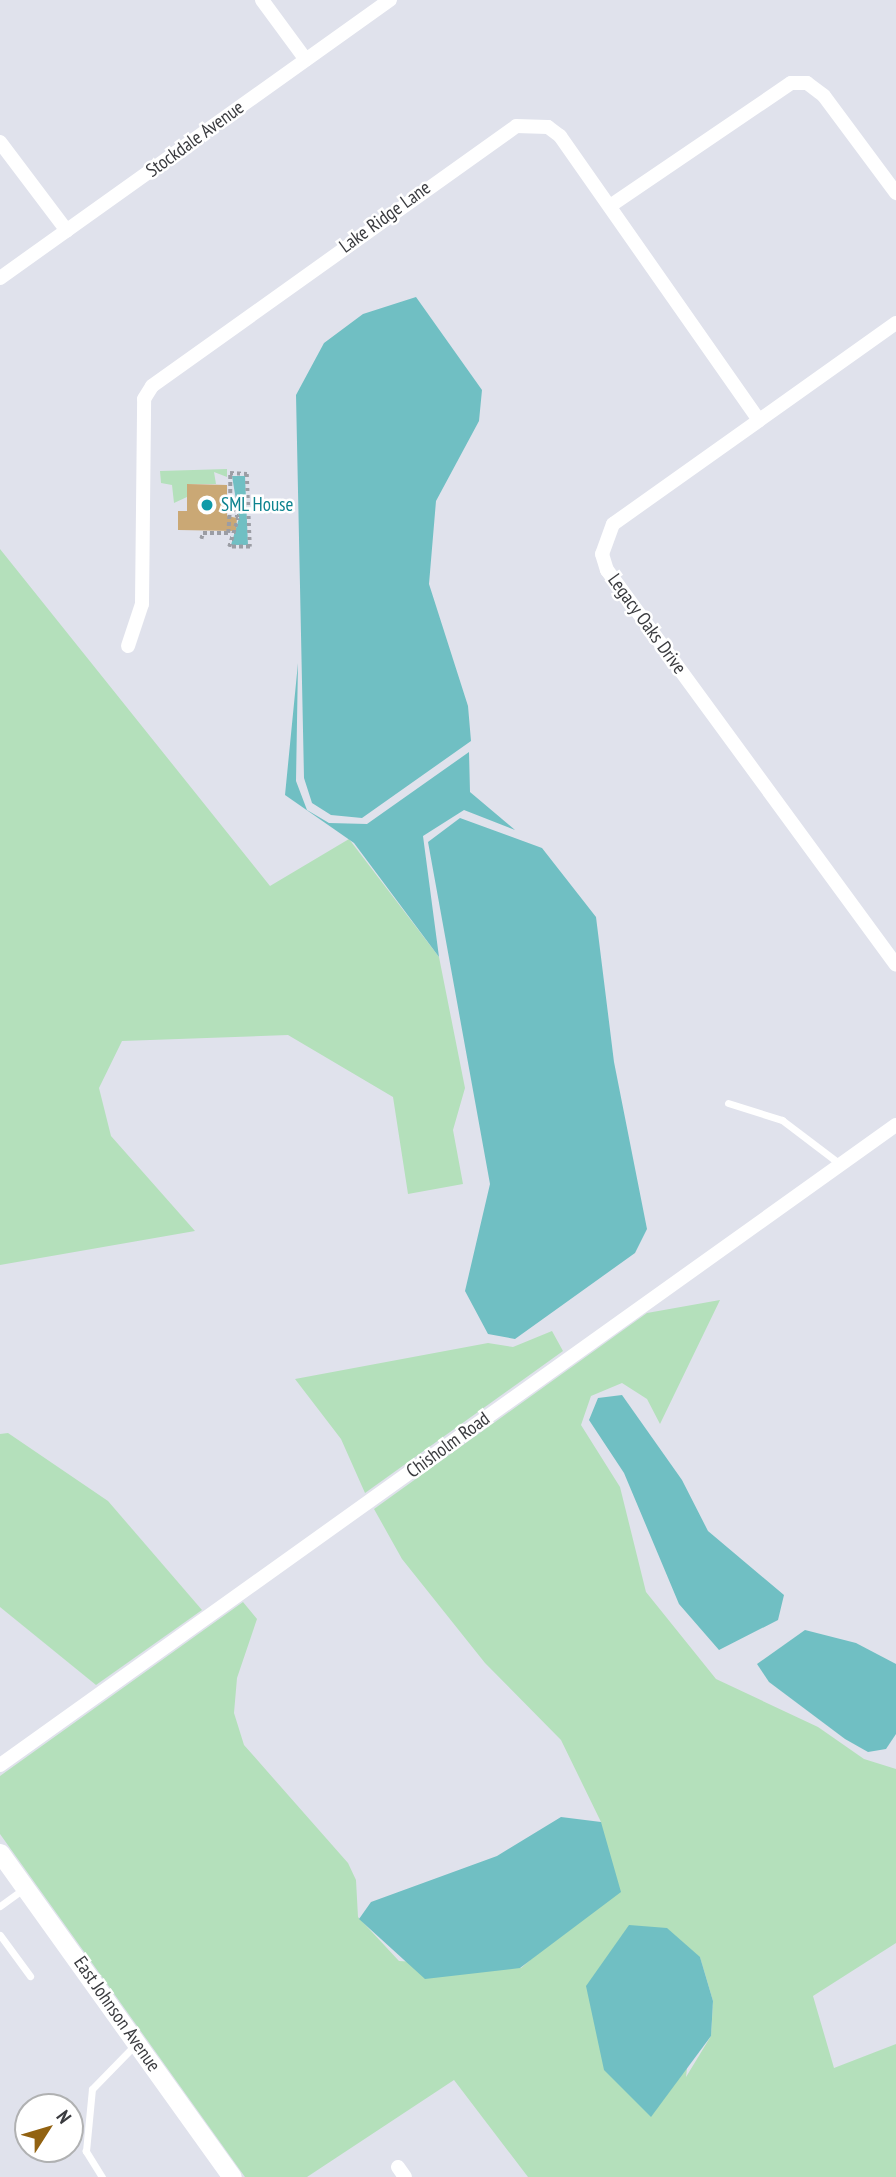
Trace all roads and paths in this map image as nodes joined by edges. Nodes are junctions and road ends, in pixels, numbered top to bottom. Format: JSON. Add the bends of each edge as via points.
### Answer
{"nodes":[{"id":1,"x":262,"y":0,"type":"edge"},
{"id":2,"x":390,"y":0,"type":"edge"},
{"id":3,"x":306,"y":60,"type":"junction"},
{"id":4,"x":0,"y":142,"type":"edge"},
{"id":5,"x":896,"y":193,"type":"edge"},
{"id":6,"x":610,"y":206,"type":"junction"},
{"id":7,"x":66,"y":231,"type":"junction"},
{"id":8,"x":0,"y":278,"type":"edge"},
{"id":9,"x":896,"y":323,"type":"edge"},
{"id":10,"x":759,"y":420,"type":"junction"},
{"id":11,"x":230,"y":507,"type":"junction"},
{"id":12,"x":228,"y":533,"type":"junction"},
{"id":13,"x":201,"y":539,"type":"dead end"},
{"id":14,"x":128,"y":646,"type":"dead end"},
{"id":15,"x":896,"y":965,"type":"edge"},
{"id":16,"x":727,"y":1103,"type":"dead end"},
{"id":17,"x":896,"y":1125,"type":"edge"},
{"id":18,"x":840,"y":1164,"type":"junction"},
{"id":19,"x":0,"y":1765,"type":"edge"},
{"id":20,"x":0,"y":1853,"type":"edge"},
{"id":21,"x":26,"y":1888,"type":"junction"},
{"id":22,"x":0,"y":1906,"type":"edge"},
{"id":23,"x":0,"y":1935,"type":"edge"},
{"id":24,"x":30,"y":1976,"type":"dead end"},
{"id":25,"x":137,"y":2043,"type":"junction"},
{"id":26,"x":103,"y":2177,"type":"edge"},
{"id":27,"x":232,"y":2177,"type":"edge"}],
"edges":[{"from":1,"to":3,"type":"street"},
{"from":2,"to":3,"type":"street","name":"Stockdale Avenue"},
{"from":3,"to":7,"type":"street","name":"Stockdale Avenue"},
{"from":4,"to":7,"type":"street"},
{"from":5,"to":6,"type":"street","via":[[824,96],[807,83],[791,83]]},
{"from":6,"to":10,"type":"street","name":"Lake Ridge Lane"},
{"from":6,"to":14,"type":"street","name":"Lake Ridge Lane","via":[[560,136],[548,127],[516,126],[152,386],[144,399],[142,604]]},
{"from":7,"to":8,"type":"street","name":"Stockdale Avenue"},
{"from":9,"to":10,"type":"street","name":"Legacy Oaks Drive"},
{"from":10,"to":15,"type":"street","name":"Legacy Oaks Drive","via":[[613,524],[602,554],[607,570]]},
{"from":11,"to":12,"type":"path"},
{"from":11,"to":12,"type":"path","via":[[237,532]]},
{"from":11,"to":12,"type":"path","via":[[230,473],[247,474],[250,547],[229,547]]},
{"from":12,"to":13,"type":"path","via":[[203,533]]},
{"from":16,"to":18,"type":"lane","via":[[782,1120]]},
{"from":17,"to":18,"type":"street","name":"Chisholm Road"},
{"from":18,"to":19,"type":"street","name":"Chisholm Road"},
{"from":20,"to":21,"type":"main road","name":"East Johnson Avenue"},
{"from":21,"to":22,"type":"lane"},
{"from":21,"to":25,"type":"main road","name":"East Johnson Avenue"},
{"from":23,"to":24,"type":"lane"},
{"from":25,"to":26,"type":"lane","via":[[92,2089],[86,2151]]},
{"from":25,"to":27,"type":"main road","name":"East Johnson Avenue"}]}
